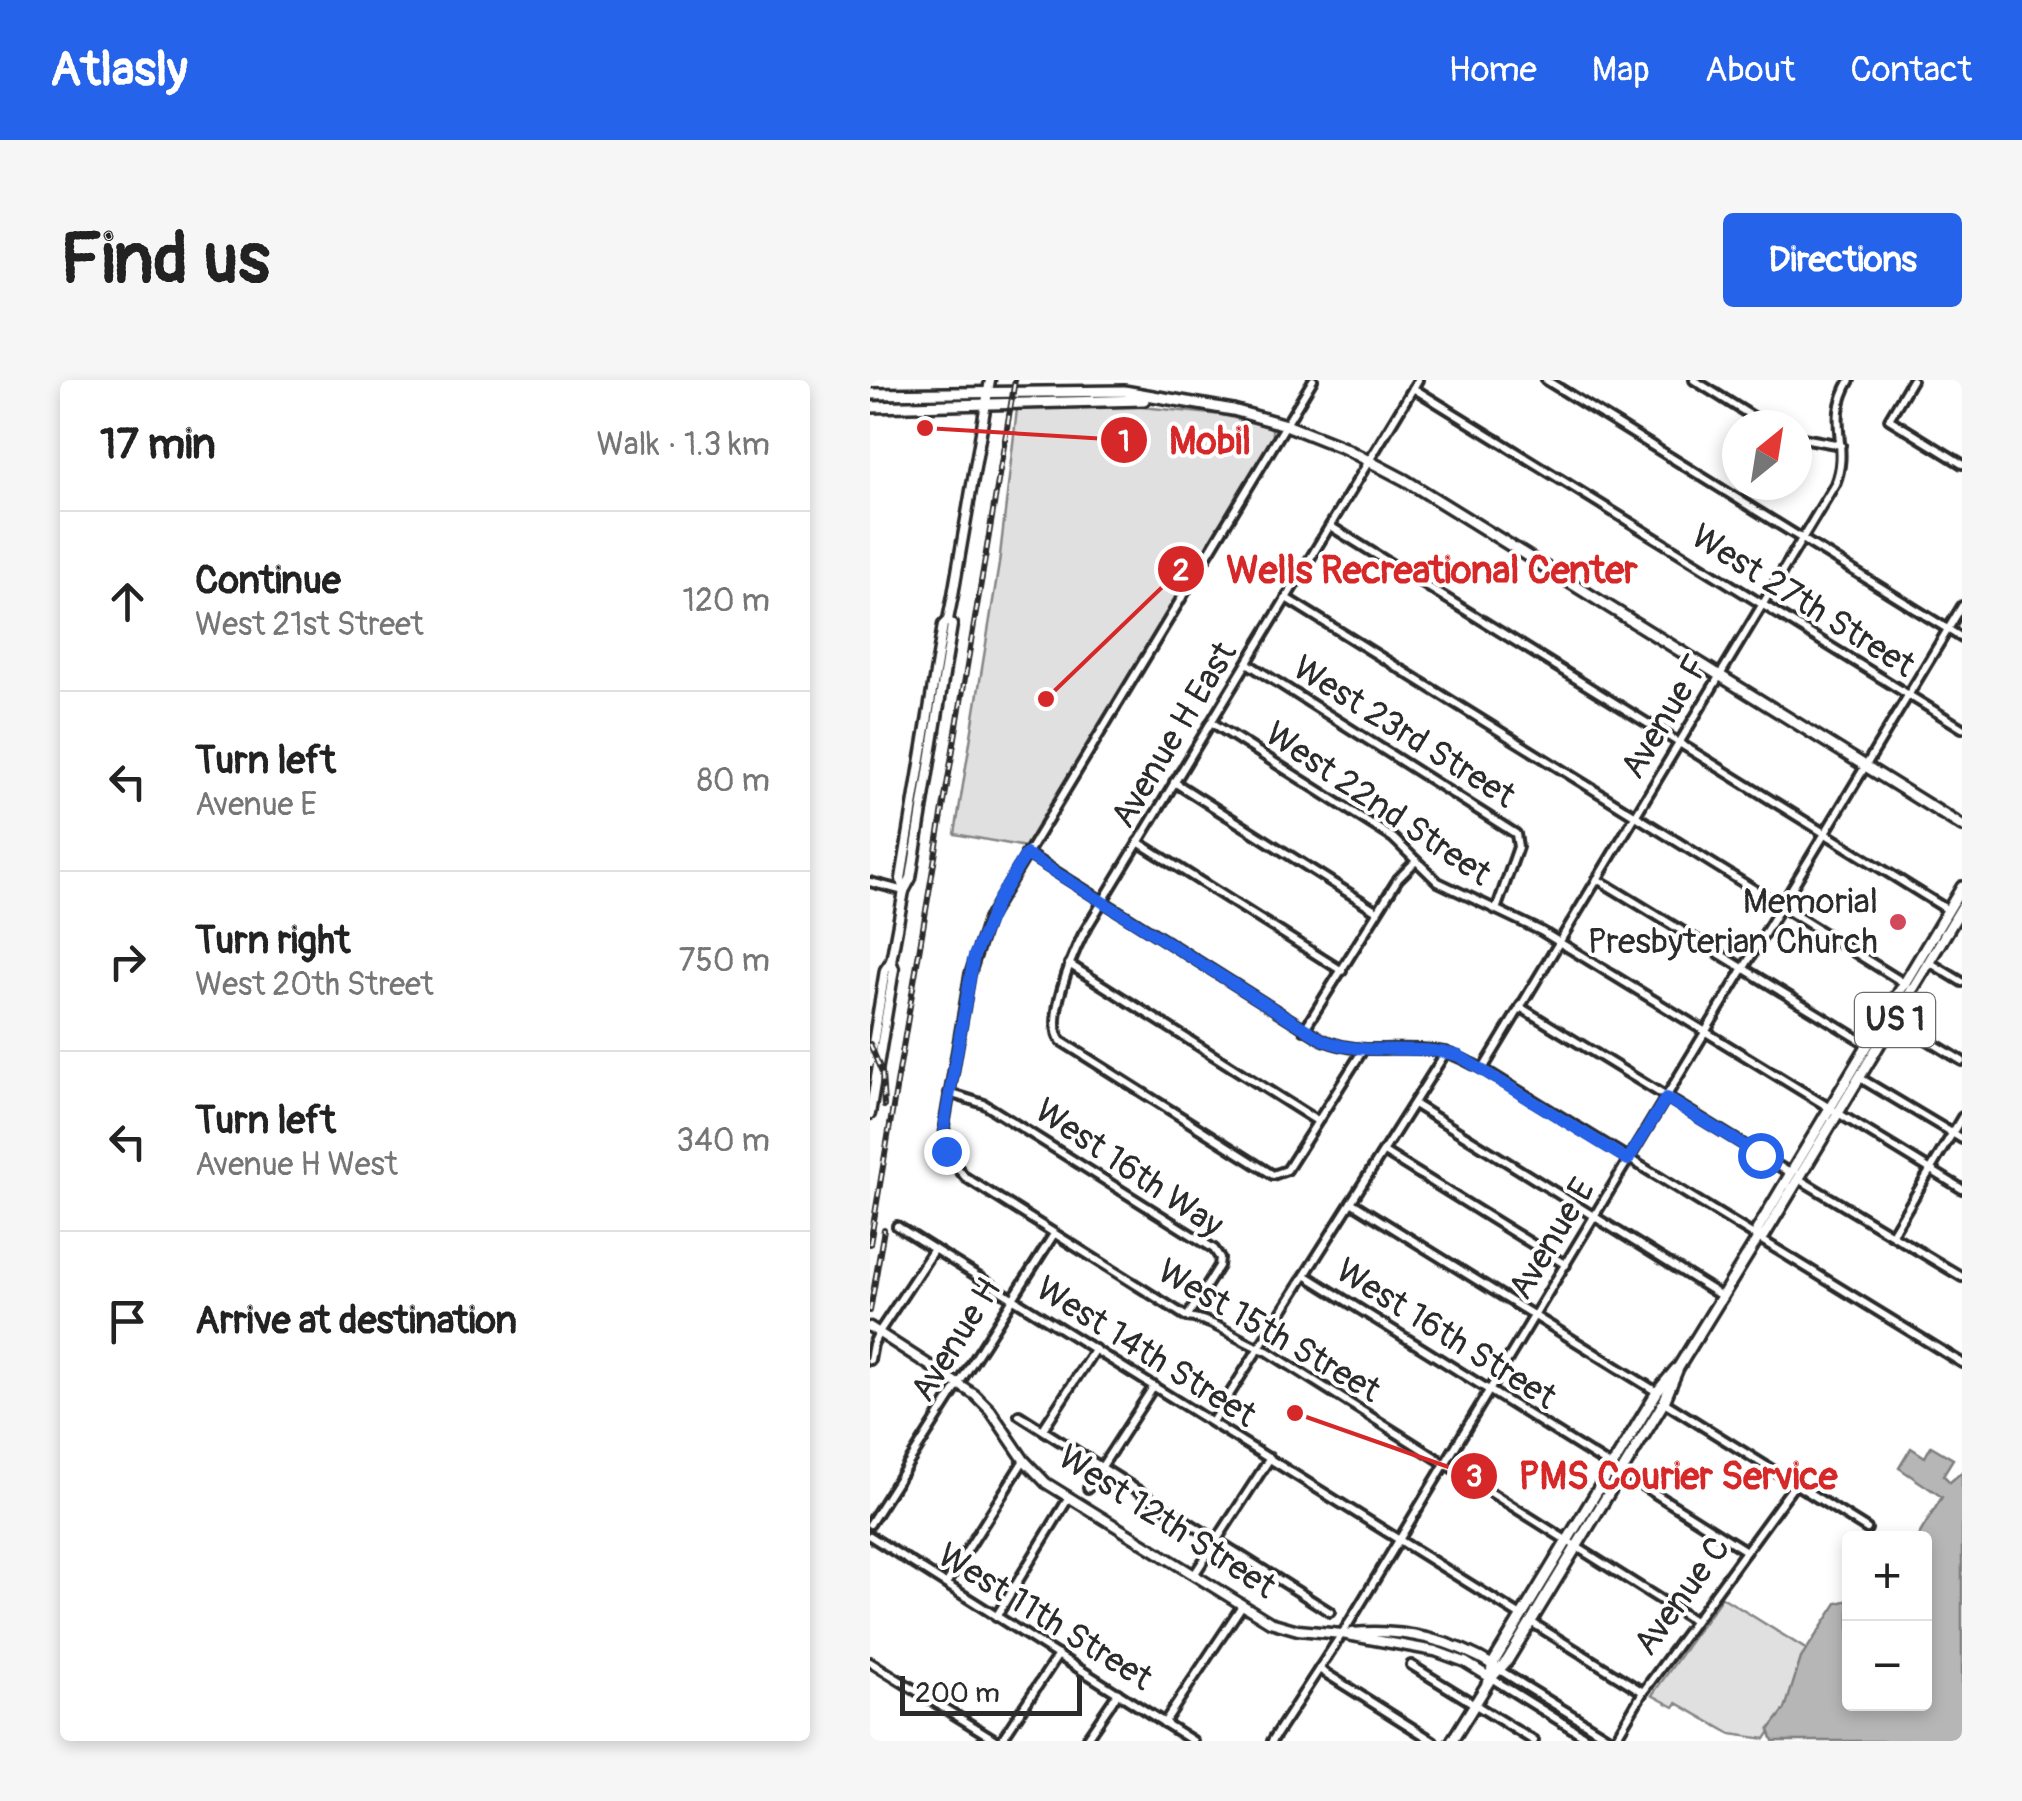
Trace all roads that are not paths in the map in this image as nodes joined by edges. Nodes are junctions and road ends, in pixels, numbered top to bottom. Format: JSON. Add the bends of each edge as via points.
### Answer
{"nodes":[{"id":1,"x":990,"y":380,"type":"edge"},
{"id":2,"x":1314,"y":380,"type":"edge"},
{"id":3,"x":1418,"y":380,"type":"edge"},
{"id":4,"x":1546,"y":380,"type":"edge"},
{"id":5,"x":1694,"y":380,"type":"edge"},
{"id":6,"x":1850,"y":380,"type":"edge"},
{"id":7,"x":1912,"y":380,"type":"edge"},
{"id":8,"x":1413,"y":388,"type":"junction"},
{"id":9,"x":870,"y":394,"type":"edge"},
{"id":10,"x":986,"y":398,"type":"junction"},
{"id":11,"x":870,"y":407,"type":"edge"},
{"id":12,"x":1742,"y":410,"type":"edge"},
{"id":13,"x":1286,"y":425,"type":"junction"},
{"id":14,"x":1812,"y":440,"type":"edge"},
{"id":15,"x":1841,"y":445,"type":"junction"},
{"id":16,"x":1370,"y":460,"type":"junction"},
{"id":17,"x":1962,"y":464,"type":"edge"},
{"id":18,"x":1330,"y":526,"type":"junction"},
{"id":19,"x":1802,"y":539,"type":"junction"},
{"id":20,"x":1286,"y":598,"type":"junction"},
{"id":21,"x":1762,"y":605,"type":"junction"},
{"id":22,"x":1962,"y":606,"type":"edge"},
{"id":23,"x":1948,"y":630,"type":"junction"},
{"id":24,"x":1962,"y":638,"type":"edge"},
{"id":25,"x":1247,"y":662,"type":"junction"},
{"id":26,"x":1720,"y":676,"type":"junction"},
{"id":27,"x":1908,"y":696,"type":"junction"},
{"id":28,"x":1210,"y":722,"type":"junction"},
{"id":29,"x":1962,"y":728,"type":"edge"},
{"id":30,"x":1679,"y":742,"type":"junction"},
{"id":31,"x":1866,"y":766,"type":"junction"},
{"id":32,"x":1174,"y":782,"type":"junction"},
{"id":33,"x":1636,"y":815,"type":"junction"},
{"id":34,"x":1962,"y":826,"type":"edge"},
{"id":35,"x":1825,"y":833,"type":"junction"},
{"id":36,"x":1138,"y":842,"type":"junction"},
{"id":37,"x":1026,"y":854,"type":"junction"},
{"id":38,"x":1416,"y":861,"type":"junction"},
{"id":39,"x":1597,"y":879,"type":"junction"},
{"id":40,"x":870,"y":882,"type":"edge"},
{"id":41,"x":1962,"y":887,"type":"edge"},
{"id":42,"x":904,"y":891,"type":"junction"},
{"id":43,"x":1102,"y":902,"type":"junction"},
{"id":44,"x":1782,"y":906,"type":"junction"},
{"id":45,"x":1961,"y":909,"type":"edge"},
{"id":46,"x":1496,"y":910,"type":"junction"},
{"id":47,"x":1948,"y":910,"type":"junction"},
{"id":48,"x":1377,"y":911,"type":"junction"},
{"id":49,"x":1559,"y":942,"type":"junction"},
{"id":50,"x":892,"y":961,"type":"junction"},
{"id":51,"x":1929,"y":962,"type":"junction"},
{"id":52,"x":1070,"y":964,"type":"junction"},
{"id":53,"x":1743,"y":970,"type":"junction"},
{"id":54,"x":1342,"y":971,"type":"junction"},
{"id":55,"x":1962,"y":982,"type":"edge"},
{"id":56,"x":1904,"y":983,"type":"junction"},
{"id":57,"x":1520,"y":1007,"type":"junction"},
{"id":58,"x":1895,"y":1020,"type":"junction"},
{"id":59,"x":1304,"y":1030,"type":"junction"},
{"id":60,"x":1704,"y":1034,"type":"junction"},
{"id":61,"x":1867,"y":1044,"type":"junction"},
{"id":62,"x":1362,"y":1050,"type":"junction"},
{"id":63,"x":1446,"y":1052,"type":"junction"},
{"id":64,"x":1962,"y":1061,"type":"edge"},
{"id":65,"x":870,"y":1062,"type":"edge"},
{"id":66,"x":1483,"y":1069,"type":"junction"},
{"id":67,"x":1860,"y":1078,"type":"junction"},
{"id":68,"x":949,"y":1093,"type":"junction"},
{"id":69,"x":1666,"y":1098,"type":"junction"},
{"id":70,"x":1414,"y":1104,"type":"junction"},
{"id":71,"x":1833,"y":1111,"type":"junction"},
{"id":72,"x":870,"y":1114,"type":"edge"},
{"id":73,"x":1962,"y":1117,"type":"edge"},
{"id":74,"x":1318,"y":1122,"type":"junction"},
{"id":75,"x":1952,"y":1133,"type":"junction"},
{"id":76,"x":1962,"y":1139,"type":"edge"},
{"id":77,"x":1384,"y":1152,"type":"junction"},
{"id":78,"x":1628,"y":1160,"type":"junction"},
{"id":79,"x":1930,"y":1170,"type":"junction"},
{"id":80,"x":1794,"y":1176,"type":"junction"},
{"id":81,"x":1962,"y":1189,"type":"edge"},
{"id":82,"x":1352,"y":1202,"type":"junction"},
{"id":83,"x":1594,"y":1217,"type":"junction"},
{"id":84,"x":897,"y":1226,"type":"dead end"},
{"id":85,"x":1054,"y":1234,"type":"junction"},
{"id":86,"x":1892,"y":1234,"type":"junction"},
{"id":87,"x":1758,"y":1238,"type":"junction"},
{"id":88,"x":934,"y":1249,"type":"junction"},
{"id":89,"x":1566,"y":1265,"type":"junction"},
{"id":90,"x":1305,"y":1275,"type":"junction"},
{"id":91,"x":1962,"y":1277,"type":"edge"},
{"id":92,"x":1723,"y":1297,"type":"junction"},
{"id":93,"x":1012,"y":1298,"type":"junction"},
{"id":94,"x":1187,"y":1317,"type":"junction"},
{"id":95,"x":1534,"y":1317,"type":"junction"},
{"id":96,"x":870,"y":1326,"type":"edge"},
{"id":97,"x":879,"y":1332,"type":"junction"},
{"id":98,"x":1259,"y":1348,"type":"junction"},
{"id":99,"x":1094,"y":1349,"type":"junction"},
{"id":100,"x":870,"y":1360,"type":"edge"},
{"id":101,"x":1962,"y":1362,"type":"edge"},
{"id":102,"x":1678,"y":1368,"type":"junction"},
{"id":103,"x":959,"y":1383,"type":"junction"},
{"id":104,"x":1154,"y":1386,"type":"junction"},
{"id":105,"x":1490,"y":1390,"type":"junction"},
{"id":106,"x":1658,"y":1392,"type":"junction"},
{"id":107,"x":1664,"y":1402,"type":"junction"},
{"id":108,"x":1019,"y":1415,"type":"dead end"},
{"id":109,"x":1212,"y":1422,"type":"junction"},
{"id":110,"x":1043,"y":1429,"type":"junction"},
{"id":111,"x":1270,"y":1458,"type":"junction"},
{"id":112,"x":1024,"y":1460,"type":"junction"},
{"id":113,"x":1445,"y":1464,"type":"junction"},
{"id":114,"x":1100,"y":1468,"type":"junction"},
{"id":115,"x":1616,"y":1470,"type":"junction"},
{"id":116,"x":1795,"y":1484,"type":"junction"},
{"id":117,"x":1088,"y":1488,"type":"dead end"},
{"id":118,"x":1068,"y":1499,"type":"junction"},
{"id":119,"x":870,"y":1524,"type":"edge"},
{"id":120,"x":1868,"y":1528,"type":"dead end"},
{"id":121,"x":870,"y":1536,"type":"edge"},
{"id":122,"x":1400,"y":1539,"type":"junction"},
{"id":123,"x":1216,"y":1541,"type":"junction"},
{"id":124,"x":1572,"y":1544,"type":"junction"},
{"id":125,"x":1746,"y":1551,"type":"junction"},
{"id":126,"x":1193,"y":1576,"type":"junction"},
{"id":127,"x":946,"y":1584,"type":"junction"},
{"id":128,"x":1241,"y":1607,"type":"junction"},
{"id":129,"x":1330,"y":1612,"type":"dead end"},
{"id":130,"x":996,"y":1617,"type":"junction"},
{"id":131,"x":1526,"y":1619,"type":"junction"},
{"id":132,"x":1694,"y":1621,"type":"junction"},
{"id":133,"x":1342,"y":1634,"type":"junction"},
{"id":134,"x":1058,"y":1655,"type":"junction"},
{"id":135,"x":870,"y":1662,"type":"edge"},
{"id":136,"x":1411,"y":1665,"type":"dead end"},
{"id":137,"x":1496,"y":1668,"type":"junction"},
{"id":138,"x":1319,"y":1669,"type":"junction"},
{"id":139,"x":1491,"y":1678,"type":"junction"},
{"id":140,"x":1643,"y":1692,"type":"junction"},
{"id":141,"x":1118,"y":1693,"type":"junction"},
{"id":142,"x":1475,"y":1704,"type":"junction"},
{"id":143,"x":1164,"y":1723,"type":"junction"},
{"id":144,"x":999,"y":1741,"type":"edge"},
{"id":145,"x":1086,"y":1741,"type":"edge"},
{"id":146,"x":1193,"y":1741,"type":"edge"},
{"id":147,"x":1272,"y":1741,"type":"edge"},
{"id":148,"x":1433,"y":1741,"type":"edge"},
{"id":149,"x":1452,"y":1741,"type":"edge"},
{"id":150,"x":1534,"y":1741,"type":"edge"},
{"id":151,"x":1592,"y":1741,"type":"edge"},
{"id":152,"x":1614,"y":1741,"type":"edge"}],
"edges":[{"from":1,"to":10,"type":"street"},
{"from":2,"to":13,"type":"street"},
{"from":3,"to":8,"type":"street","name":"Avenue H East"},
{"from":4,"to":19,"type":"street"},
{"from":5,"to":12,"type":"street"},
{"from":6,"to":15,"type":"street","name":"Avenue F","via":[[1837,412]]},
{"from":7,"to":17,"type":"street","via":[[1889,418]]},
{"from":8,"to":16,"type":"street","name":"Avenue H East"},
{"from":8,"to":21,"type":"street","name":"West 27th Street"},
{"from":9,"to":10,"type":"main road"},
{"from":10,"to":11,"type":"main road"},
{"from":10,"to":13,"type":"main road","via":[[1151,398]]},
{"from":10,"to":42,"type":"street","via":[[948,620],[940,708]]},
{"from":13,"to":16,"type":"main road"},
{"from":13,"to":37,"type":"street"},
{"from":14,"to":15,"type":"street"},
{"from":15,"to":19,"type":"street","name":"Avenue F","via":[[1838,475]]},
{"from":16,"to":18,"type":"street","name":"Avenue H East"},
{"from":16,"to":26,"type":"main road"},
{"from":18,"to":20,"type":"street","name":"Avenue H East"},
{"from":18,"to":30,"type":"street"},
{"from":19,"to":21,"type":"street","name":"Avenue F"},
{"from":19,"to":23,"type":"street"},
{"from":20,"to":25,"type":"street","name":"Avenue H East"},
{"from":20,"to":33,"type":"street"},
{"from":21,"to":26,"type":"street","name":"Avenue F"},
{"from":21,"to":27,"type":"street","name":"West 27th Street"},
{"from":22,"to":23,"type":"street","name":"Avenue E"},
{"from":23,"to":24,"type":"street"},
{"from":23,"to":27,"type":"street","name":"Avenue E"},
{"from":25,"to":28,"type":"street","name":"Avenue H East"},
{"from":25,"to":46,"type":"street","name":"West 23rd Street","via":[[1516,834],[1518,847]]},
{"from":26,"to":30,"type":"street","name":"Avenue F"},
{"from":26,"to":31,"type":"main road"},
{"from":27,"to":29,"type":"street","name":"West 27th Street"},
{"from":27,"to":31,"type":"street","name":"Avenue E"},
{"from":28,"to":32,"type":"street","name":"Avenue H East"},
{"from":28,"to":38,"type":"street","name":"West 22nd Street","via":[[1393,838]]},
{"from":30,"to":33,"type":"street","name":"Avenue F"},
{"from":30,"to":35,"type":"street"},
{"from":31,"to":34,"type":"main road"},
{"from":31,"to":35,"type":"street","name":"Avenue E"},
{"from":32,"to":36,"type":"street","name":"Avenue H East"},
{"from":32,"to":48,"type":"street"},
{"from":33,"to":39,"type":"street","name":"Avenue F"},
{"from":33,"to":44,"type":"street"},
{"from":35,"to":44,"type":"street","name":"Avenue E"},
{"from":35,"to":47,"type":"street"},
{"from":36,"to":43,"type":"street","name":"Avenue H East"},
{"from":36,"to":54,"type":"street"},
{"from":37,"to":43,"type":"street"},
{"from":37,"to":68,"type":"street","via":[[974,956]]},
{"from":38,"to":46,"type":"street","name":"West 22nd Street","via":[[1438,882]]},
{"from":38,"to":48,"type":"street"},
{"from":39,"to":49,"type":"street","name":"Avenue F"},
{"from":39,"to":53,"type":"street"},
{"from":40,"to":42,"type":"street"},
{"from":41,"to":47,"type":"main road","number":"US 1"},
{"from":42,"to":50,"type":"street"},
{"from":43,"to":52,"type":"street","name":"Avenue H East"},
{"from":43,"to":59,"type":"street"},
{"from":44,"to":53,"type":"street","name":"Avenue E"},
{"from":44,"to":56,"type":"street"},
{"from":45,"to":51,"type":"main road","number":"US 1"},
{"from":46,"to":49,"type":"street","name":"West 22nd Street"},
{"from":47,"to":56,"type":"main road","number":"US 1"},
{"from":48,"to":54,"type":"street"},
{"from":49,"to":57,"type":"street","name":"Avenue F"},
{"from":49,"to":60,"type":"street","name":"West 22nd Street"},
{"from":50,"to":65,"type":"street"},
{"from":50,"to":72,"type":"street"},
{"from":51,"to":55,"type":"street"},
{"from":51,"to":58,"type":"main road","number":"US 1"},
{"from":52,"to":74,"type":"street"},
{"from":52,"to":74,"type":"street","name":"Avenue H East","via":[[1058,1038],[1268,1173],[1287,1170]]},
{"from":53,"to":60,"type":"street","name":"Avenue E"},
{"from":53,"to":61,"type":"street"},
{"from":54,"to":59,"type":"street"},
{"from":56,"to":61,"type":"main road","number":"US 1"},
{"from":57,"to":66,"type":"street","name":"Avenue F"},
{"from":57,"to":69,"type":"street"},
{"from":58,"to":64,"type":"street"},
{"from":58,"to":67,"type":"main road","number":"US 1"},
{"from":59,"to":62,"type":"street"},
{"from":60,"to":69,"type":"street","name":"Avenue E"},
{"from":60,"to":71,"type":"street","name":"West 22nd Street"},
{"from":61,"to":71,"type":"main road","number":"US 1"},
{"from":62,"to":63,"type":"street"},
{"from":62,"to":74,"type":"street"},
{"from":63,"to":66,"type":"street"},
{"from":63,"to":70,"type":"street"},
{"from":66,"to":78,"type":"street"},
{"from":67,"to":71,"type":"main road","number":"US 1"},
{"from":67,"to":75,"type":"street"},
{"from":68,"to":85,"type":"street","name":"West 15th Street","via":[[944,1130],[953,1164]]},
{"from":68,"to":94,"type":"street","name":"West 16th Way","via":[[984,1104],[1214,1249],[1219,1266]]},
{"from":69,"to":78,"type":"street","name":"Avenue E"},
{"from":69,"to":80,"type":"street"},
{"from":70,"to":77,"type":"street"},
{"from":70,"to":83,"type":"street"},
{"from":71,"to":79,"type":"street","name":"West 22nd Street"},
{"from":71,"to":80,"type":"main road","number":"US 1"},
{"from":73,"to":75,"type":"street"},
{"from":75,"to":76,"type":"street"},
{"from":75,"to":79,"type":"street"},
{"from":77,"to":82,"type":"street"},
{"from":77,"to":89,"type":"street"},
{"from":78,"to":83,"type":"street","name":"Avenue E"},
{"from":78,"to":87,"type":"street"},
{"from":79,"to":81,"type":"street","name":"West 22nd Street"},
{"from":79,"to":86,"type":"street"},
{"from":80,"to":86,"type":"street"},
{"from":80,"to":87,"type":"main road","number":"US 1"},
{"from":82,"to":90,"type":"street"},
{"from":82,"to":95,"type":"street"},
{"from":83,"to":89,"type":"street","name":"Avenue E"},
{"from":83,"to":92,"type":"street"},
{"from":84,"to":88,"type":"street","name":"West 14th Street"},
{"from":85,"to":93,"type":"street","name":"Avenue H"},
{"from":85,"to":94,"type":"street","name":"West 15th Street"},
{"from":86,"to":91,"type":"street"},
{"from":87,"to":92,"type":"main road","number":"US 1"},
{"from":87,"to":101,"type":"street"},
{"from":88,"to":93,"type":"street","name":"West 14th Street"},
{"from":88,"to":97,"type":"street"},
{"from":89,"to":95,"type":"street","name":"Avenue E"},
{"from":90,"to":98,"type":"street"},
{"from":90,"to":105,"type":"street","name":"West 16th Street"},
{"from":92,"to":102,"type":"main road","number":"US 1"},
{"from":93,"to":99,"type":"street","name":"West 14th Street"},
{"from":93,"to":103,"type":"street","name":"Avenue H"},
{"from":94,"to":98,"type":"street","name":"West 15th Street","via":[[1207,1319]]},
{"from":95,"to":105,"type":"street","name":"Avenue E"},
{"from":95,"to":106,"type":"street"},
{"from":96,"to":97,"type":"street","name":"West 12th Street"},
{"from":97,"to":100,"type":"street"},
{"from":97,"to":103,"type":"street","name":"West 12th Street"},
{"from":98,"to":109,"type":"street"},
{"from":98,"to":113,"type":"street","name":"West 15th Street"},
{"from":99,"to":104,"type":"street","name":"West 14th Street"},
{"from":99,"to":110,"type":"street"},
{"from":102,"to":106,"type":"main road","number":"US 1"},
{"from":102,"to":107,"type":"main road","number":"US 1"},
{"from":103,"to":112,"type":"street","name":"West 12th Street","via":[[990,1410]]},
{"from":103,"to":119,"type":"street","name":"Avenue H"},
{"from":104,"to":109,"type":"street","name":"West 14th Street"},
{"from":104,"to":114,"type":"street"},
{"from":105,"to":113,"type":"street","name":"Avenue E"},
{"from":105,"to":115,"type":"street","name":"West 16th Street"},
{"from":106,"to":115,"type":"main road","number":"US 1"},
{"from":107,"to":115,"type":"main road","number":"US 1"},
{"from":107,"to":116,"type":"street"},
{"from":108,"to":110,"type":"street"},
{"from":109,"to":111,"type":"street","name":"West 14th Street"},
{"from":110,"to":114,"type":"street"},
{"from":111,"to":122,"type":"street","name":"West 14th Street"},
{"from":111,"to":123,"type":"street"},
{"from":112,"to":118,"type":"street","name":"West 12th Street"},
{"from":112,"to":127,"type":"street"},
{"from":113,"to":122,"type":"street","name":"Avenue E"},
{"from":113,"to":124,"type":"street","name":"West 15th Street"},
{"from":114,"to":117,"type":"street"},
{"from":114,"to":123,"type":"street"},
{"from":115,"to":124,"type":"main road","number":"US 1"},
{"from":115,"to":125,"type":"street","name":"West 16th Street"},
{"from":116,"to":120,"type":"street"},
{"from":116,"to":125,"type":"street","name":"Avenue C"},
{"from":118,"to":126,"type":"street","name":"West 12th Street"},
{"from":118,"to":130,"type":"street"},
{"from":121,"to":127,"type":"street","name":"West 11th Street"},
{"from":122,"to":131,"type":"street","name":"West 14th Street"},
{"from":122,"to":133,"type":"street","name":"Avenue E"},
{"from":123,"to":126,"type":"street"},
{"from":123,"to":129,"type":"street"},
{"from":124,"to":131,"type":"main road","number":"US 1"},
{"from":124,"to":132,"type":"street","name":"West 15th Street"},
{"from":125,"to":132,"type":"street","name":"Avenue C"},
{"from":126,"to":128,"type":"street","name":"West 12th Street"},
{"from":127,"to":130,"type":"street","name":"West 11th Street"},
{"from":128,"to":133,"type":"street","name":"West 12th Street","via":[[1285,1627]]},
{"from":128,"to":143,"type":"street"},
{"from":130,"to":134,"type":"street","name":"West 11th Street"},
{"from":131,"to":137,"type":"main road","number":"US 1"},
{"from":131,"to":140,"type":"street","name":"West 14th Street"},
{"from":132,"to":140,"type":"street","name":"Avenue C"},
{"from":133,"to":137,"type":"street","name":"West 12th Street","via":[[1440,1640]]},
{"from":133,"to":138,"type":"street","name":"Avenue E"},
{"from":133,"to":139,"type":"street","name":"West 12th Street","via":[[1446,1654]]},
{"from":134,"to":141,"type":"street","name":"West 11th Street"},
{"from":134,"to":144,"type":"street"},
{"from":135,"to":144,"type":"street"},
{"from":136,"to":142,"type":"street"},
{"from":137,"to":139,"type":"main road","number":"US 1"},
{"from":137,"to":152,"type":"street"},
{"from":138,"to":147,"type":"street","name":"Avenue E"},
{"from":138,"to":148,"type":"street"},
{"from":139,"to":142,"type":"main road","number":"US 1"},
{"from":139,"to":151,"type":"street"},
{"from":140,"to":152,"type":"street","name":"Avenue C"},
{"from":141,"to":143,"type":"street","name":"West 11th Street"},
{"from":141,"to":145,"type":"street"},
{"from":142,"to":149,"type":"main road","number":"US 1"},
{"from":142,"to":150,"type":"street"},
{"from":143,"to":146,"type":"street","name":"West 11th Street"}]}
